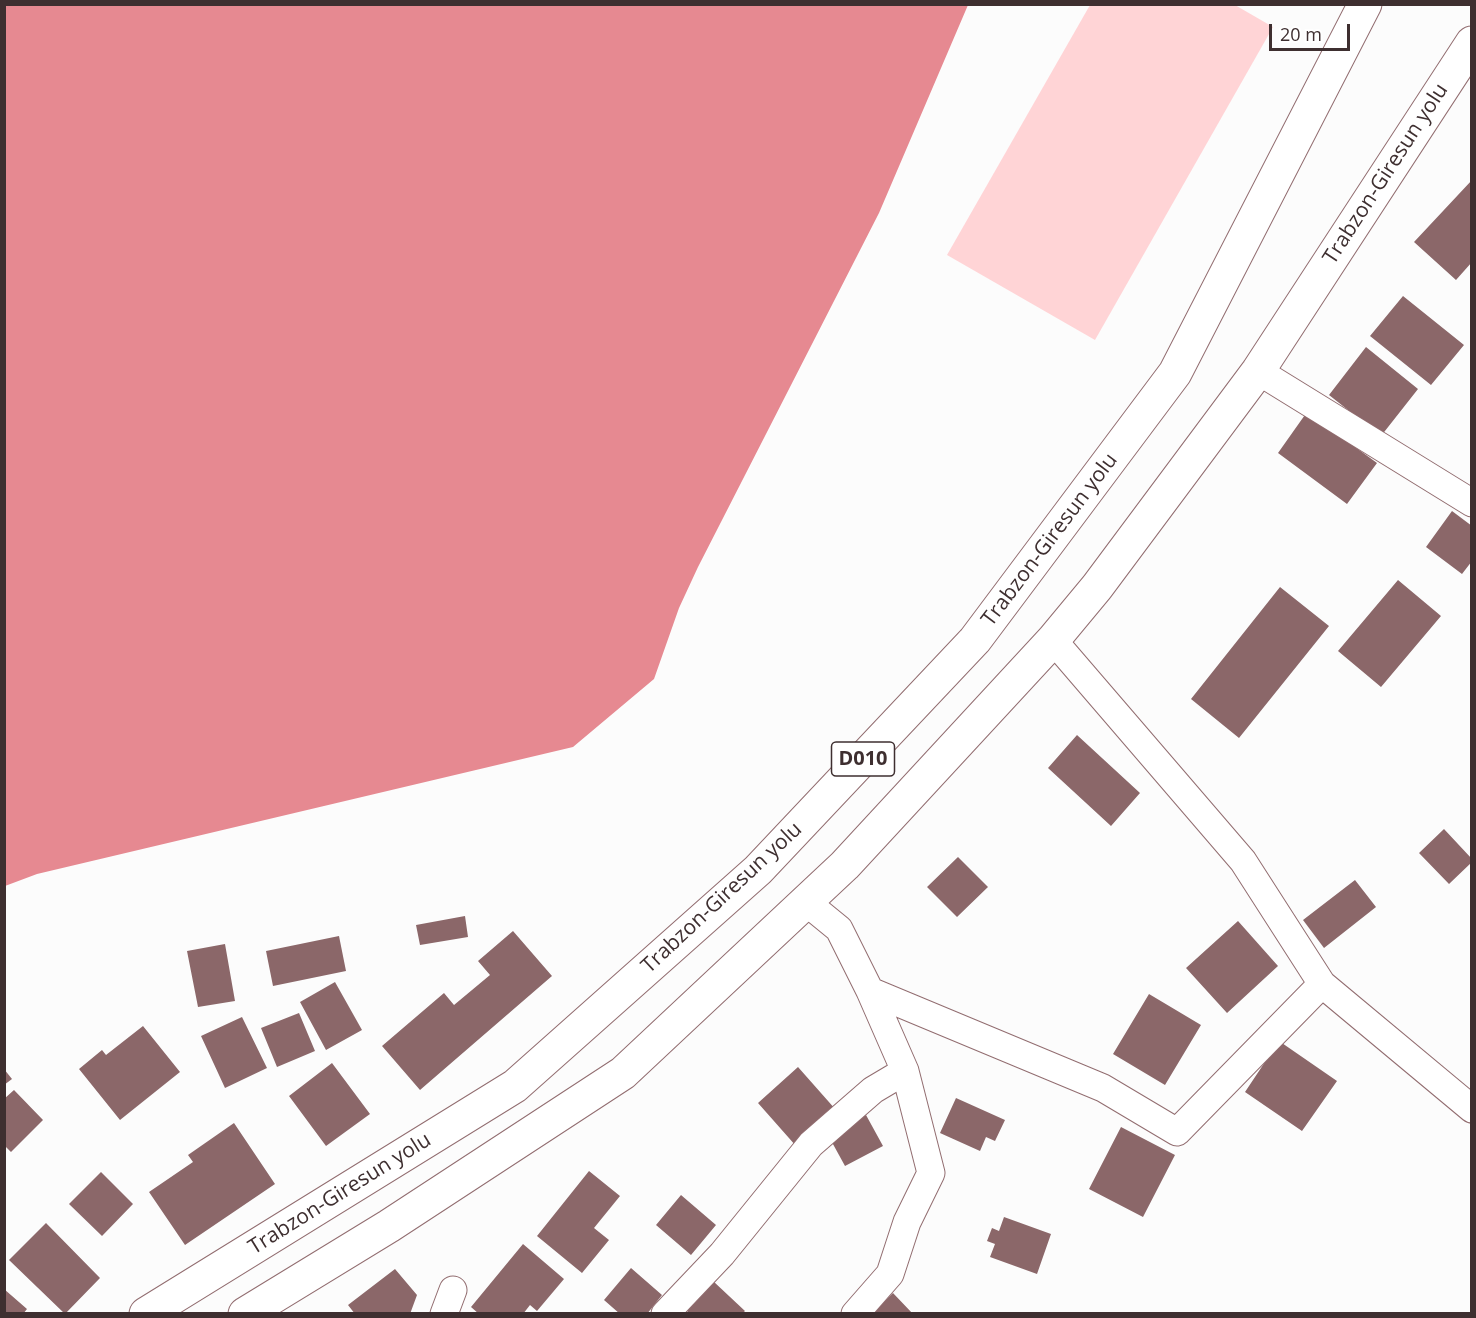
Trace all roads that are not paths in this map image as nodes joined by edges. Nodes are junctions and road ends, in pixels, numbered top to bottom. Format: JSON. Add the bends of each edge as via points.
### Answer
{"nodes":[{"id":1,"x":1365,"y":4,"type":"edge"},
{"id":2,"x":1472,"y":43,"type":"edge"},
{"id":3,"x":1258,"y":371,"type":"junction"},
{"id":4,"x":1472,"y":503,"type":"edge"},
{"id":5,"x":1053,"y":640,"type":"junction"},
{"id":6,"x":806,"y":902,"type":"junction"},
{"id":7,"x":1322,"y":984,"type":"junction"},
{"id":8,"x":870,"y":991,"type":"junction"},
{"id":9,"x":905,"y":1071,"type":"junction"},
{"id":10,"x":1472,"y":1109,"type":"edge"},
{"id":11,"x":146,"y":1314,"type":"edge"},
{"id":12,"x":245,"y":1314,"type":"edge"},
{"id":13,"x":665,"y":1314,"type":"edge"},
{"id":14,"x":855,"y":1314,"type":"edge"}],
"edges":[{"from":1,"to":11,"type":"highway","name":"Trabzon-Giresun yolu","number":"D010","via":[[1175,373],[975,640],[758,870],[515,1086]]},
{"from":2,"to":3,"type":"highway","name":"Trabzon-Giresun yolu","number":"D010"},
{"from":3,"to":4,"type":"street"},
{"from":3,"to":5,"type":"highway","name":"Trabzon-Giresun yolu","number":"D010"},
{"from":5,"to":6,"type":"highway","name":"Trabzon-Giresun yolu","number":"D010"},
{"from":5,"to":7,"type":"street","via":[[1244,861]]},
{"from":6,"to":8,"type":"street","via":[[839,929]]},
{"from":6,"to":12,"type":"highway","name":"Trabzon-Giresun yolu","number":"D010","via":[[623,1074]]},
{"from":7,"to":8,"type":"street","via":[[1177,1132],[1103,1088]]},
{"from":7,"to":10,"type":"street"},
{"from":8,"to":9,"type":"street"},
{"from":9,"to":13,"type":"street","via":[[873,1090],[811,1144],[722,1254]]},
{"from":9,"to":14,"type":"street","via":[[931,1173],[907,1222],[890,1274]]}]}
